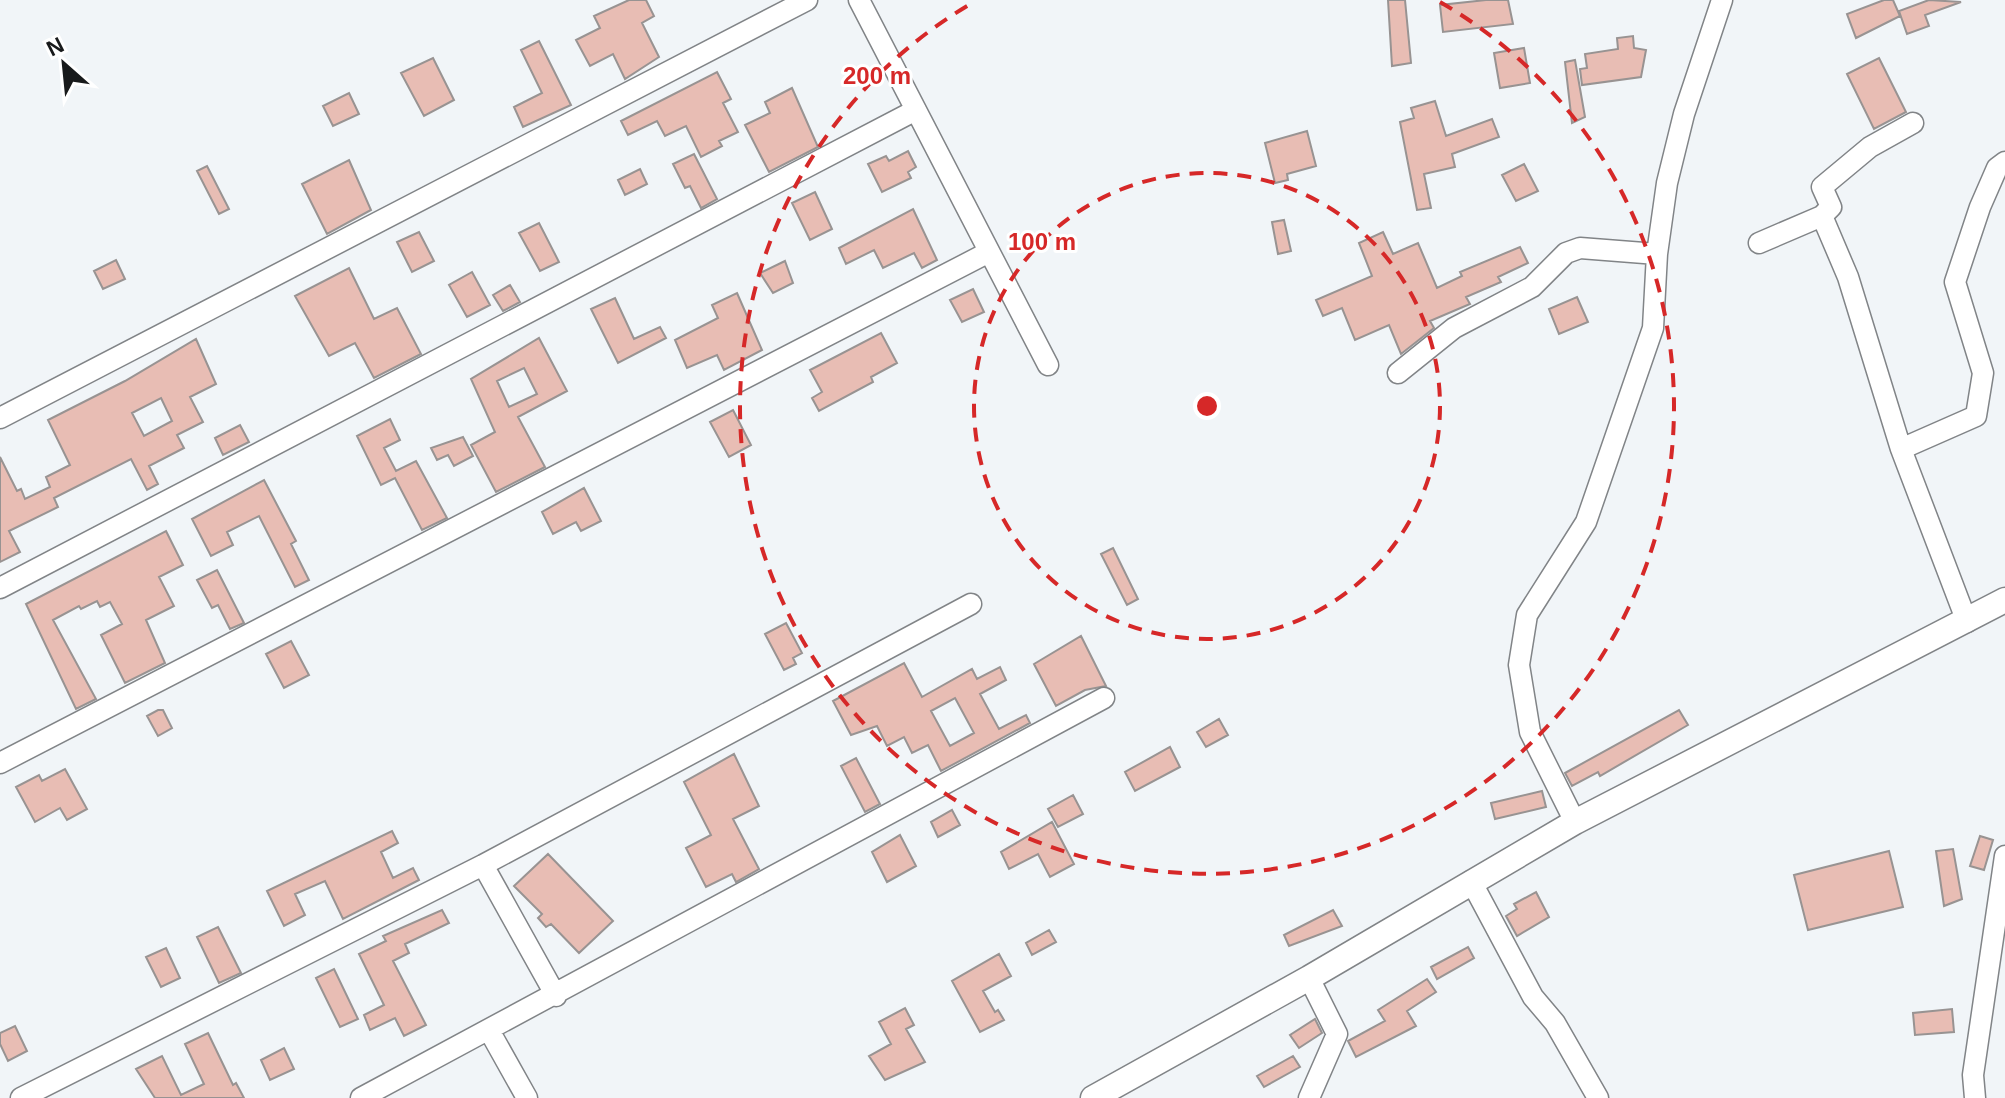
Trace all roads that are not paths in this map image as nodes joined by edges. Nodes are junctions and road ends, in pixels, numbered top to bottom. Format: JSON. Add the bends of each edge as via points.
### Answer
{"nodes":[{"id":1,"x":807,"y":0,"type":"edge"},
{"id":2,"x":859,"y":0,"type":"edge"},
{"id":3,"x":1722,"y":0,"type":"edge"},
{"id":4,"x":916,"y":110,"type":"junction"},
{"id":5,"x":1913,"y":123,"type":"dead end"},
{"id":6,"x":2005,"y":162,"type":"edge"},
{"id":7,"x":1822,"y":216,"type":"junction"},
{"id":8,"x":1759,"y":243,"type":"dead end"},
{"id":9,"x":989,"y":252,"type":"junction"},
{"id":10,"x":1657,"y":254,"type":"junction"},
{"id":11,"x":1048,"y":365,"type":"dead end"},
{"id":12,"x":1398,"y":373,"type":"dead end"},
{"id":13,"x":0,"y":418,"type":"edge"},
{"id":14,"x":1901,"y":449,"type":"junction"},
{"id":15,"x":0,"y":588,"type":"edge"},
{"id":16,"x":2005,"y":600,"type":"edge"},
{"id":17,"x":971,"y":604,"type":"dead end"},
{"id":18,"x":1967,"y":622,"type":"junction"},
{"id":19,"x":1104,"y":698,"type":"dead end"},
{"id":20,"x":0,"y":763,"type":"edge"},
{"id":21,"x":1575,"y":822,"type":"junction"},
{"id":22,"x":2005,"y":856,"type":"edge"},
{"id":23,"x":483,"y":865,"type":"junction"},
{"id":24,"x":1471,"y":881,"type":"junction"},
{"id":25,"x":1309,"y":978,"type":"junction"},
{"id":26,"x":556,"y":996,"type":"junction"},
{"id":27,"x":490,"y":1032,"type":"junction"},
{"id":28,"x":21,"y":1098,"type":"edge"},
{"id":29,"x":361,"y":1098,"type":"edge"},
{"id":30,"x":527,"y":1098,"type":"edge"},
{"id":31,"x":1093,"y":1098,"type":"edge"},
{"id":32,"x":1309,"y":1098,"type":"edge"},
{"id":33,"x":1598,"y":1098,"type":"edge"},
{"id":34,"x":1975,"y":1098,"type":"edge"}],
"edges":[{"from":1,"to":13,"type":"street"},
{"from":2,"to":4,"type":"street"},
{"from":3,"to":10,"type":"street","via":[[1684,114]]},
{"from":4,"to":9,"type":"street"},
{"from":4,"to":15,"type":"street"},
{"from":5,"to":7,"type":"street","via":[[1870,147],[1822,187],[1831,207]]},
{"from":6,"to":14,"type":"street","via":[[1997,168],[1980,207],[1955,282],[1983,373],[1976,416]]},
{"from":7,"to":8,"type":"street"},
{"from":7,"to":14,"type":"street","via":[[1848,277]]},
{"from":9,"to":11,"type":"street"},
{"from":9,"to":20,"type":"street"},
{"from":10,"to":12,"type":"street","via":[[1580,248],[1566,253],[1532,287],[1454,328]]},
{"from":10,"to":21,"type":"street","via":[[1653,328],[1586,522],[1527,615],[1519,665],[1530,732]]},
{"from":14,"to":18,"type":"street"},
{"from":16,"to":18,"type":"main road"},
{"from":17,"to":23,"type":"street"},
{"from":18,"to":21,"type":"main road"},
{"from":19,"to":26,"type":"street"},
{"from":21,"to":24,"type":"main road"},
{"from":22,"to":34,"type":"street","via":[[1973,1075]]},
{"from":23,"to":26,"type":"street"},
{"from":23,"to":28,"type":"street"},
{"from":24,"to":25,"type":"main road"},
{"from":24,"to":33,"type":"street","via":[[1533,997],[1555,1023]]},
{"from":25,"to":31,"type":"main road"},
{"from":25,"to":32,"type":"street","via":[[1337,1034]]},
{"from":26,"to":27,"type":"street"},
{"from":27,"to":29,"type":"street"},
{"from":27,"to":30,"type":"street"}]}
